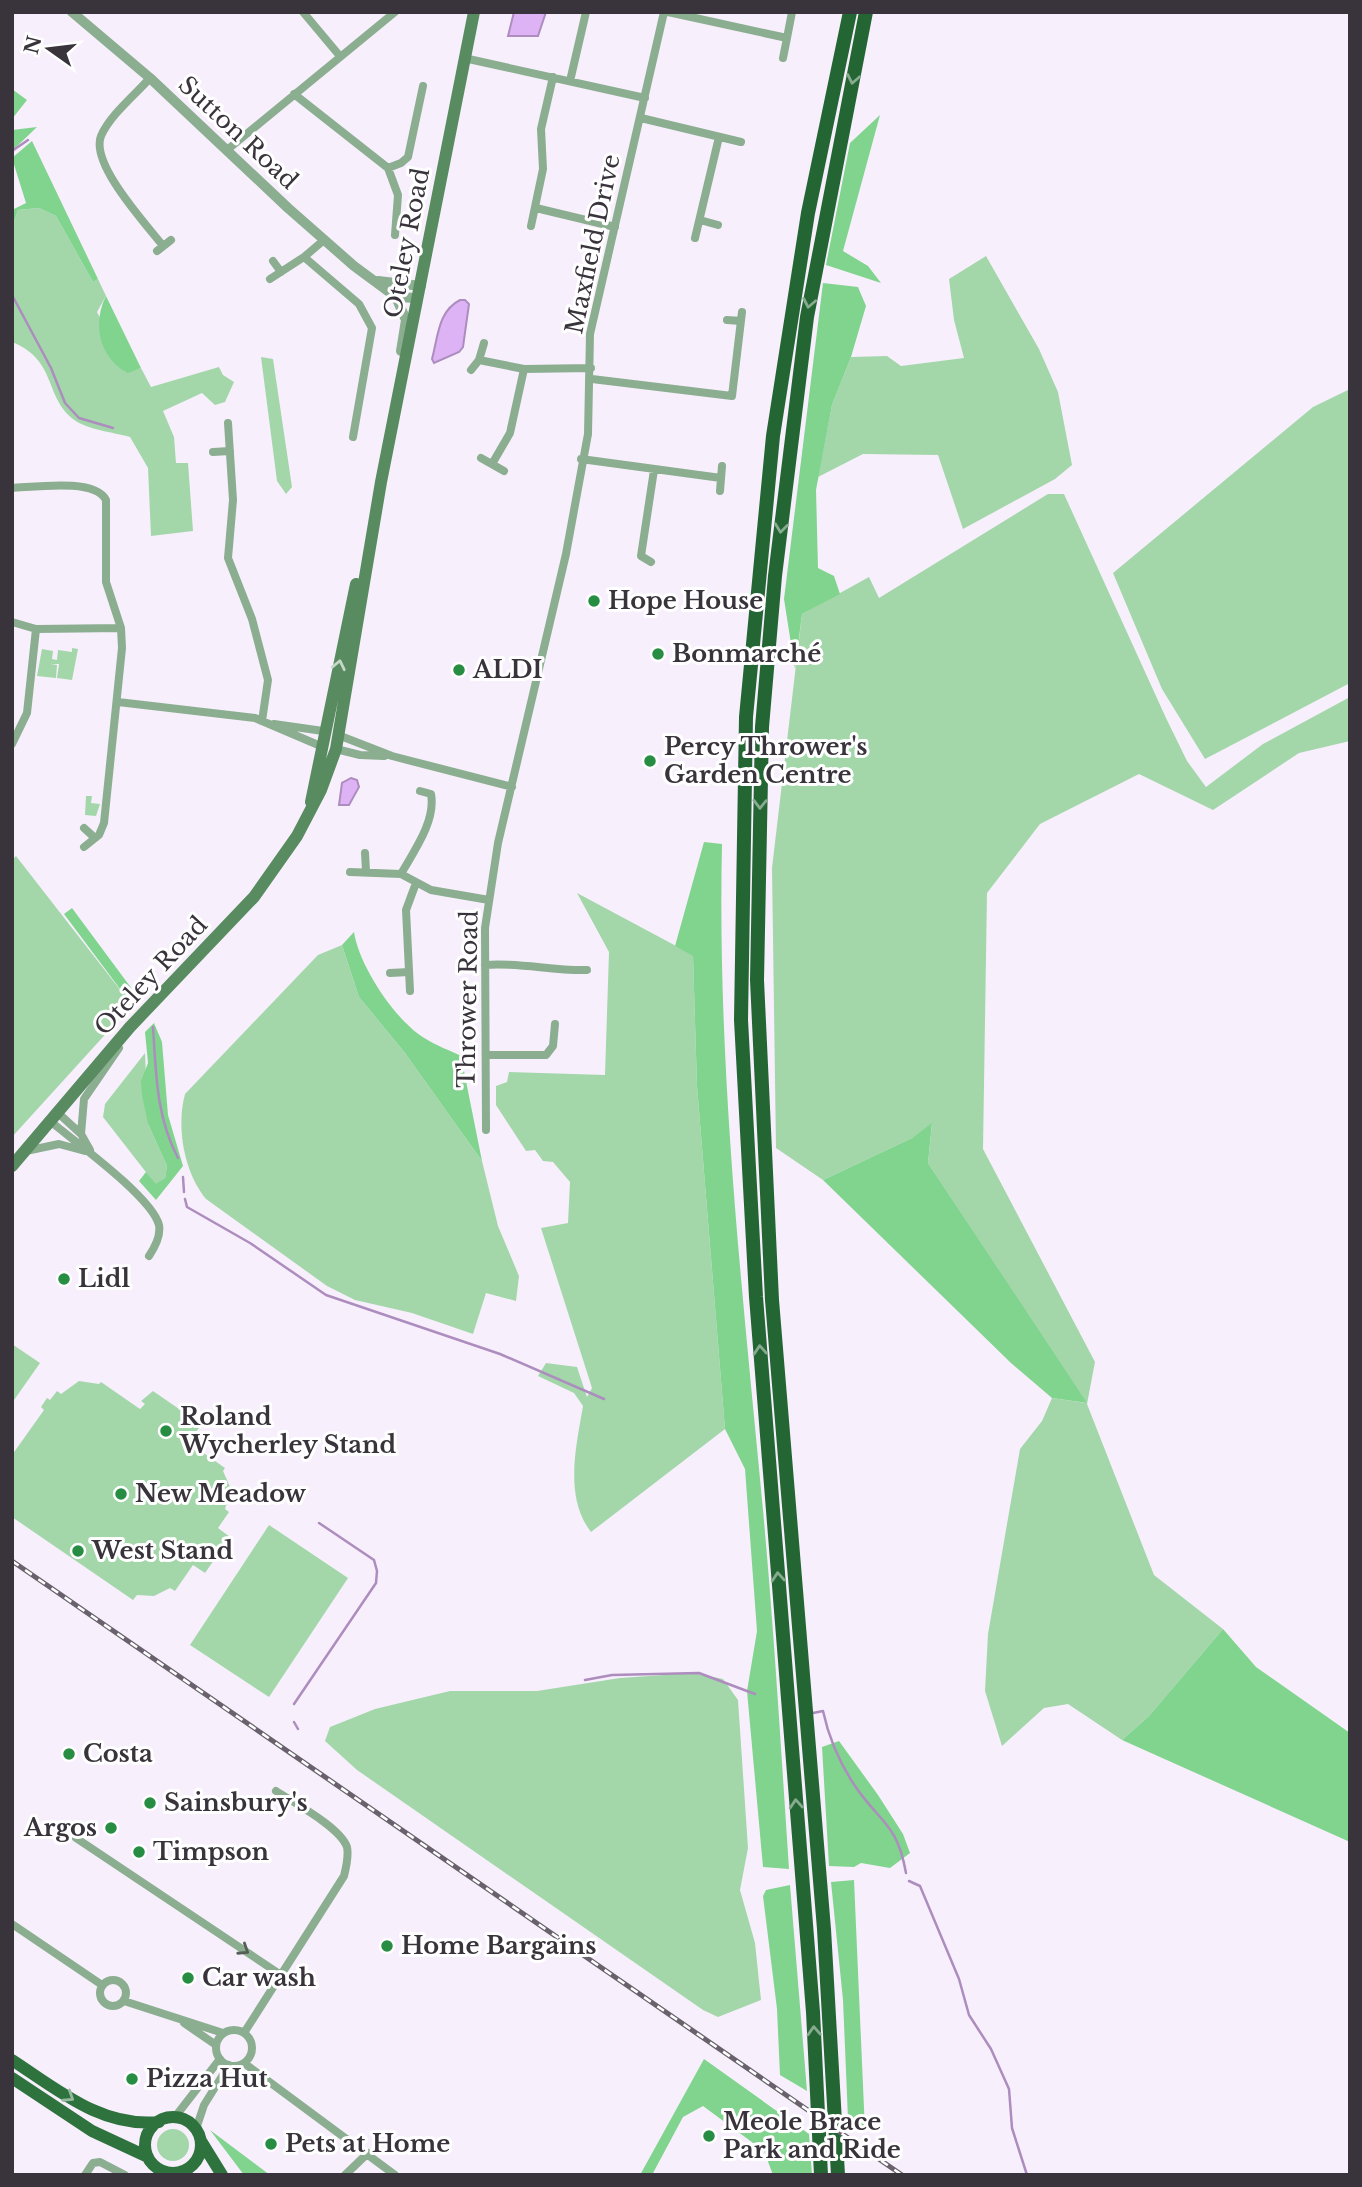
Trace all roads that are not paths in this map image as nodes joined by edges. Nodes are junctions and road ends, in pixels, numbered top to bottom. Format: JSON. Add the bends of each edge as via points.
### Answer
{"nodes":[{"id":1,"x":72,"y":12,"type":"edge"},
{"id":2,"x":303,"y":12,"type":"edge"},
{"id":3,"x":395,"y":12,"type":"edge"},
{"id":4,"x":474,"y":12,"type":"edge"},
{"id":5,"x":586,"y":12,"type":"edge"},
{"id":6,"x":666,"y":12,"type":"edge"},
{"id":7,"x":792,"y":12,"type":"edge"},
{"id":8,"x":850,"y":12,"type":"edge"},
{"id":9,"x":866,"y":12,"type":"edge"},
{"id":10,"x":787,"y":38,"type":"junction"},
{"id":11,"x":339,"y":55,"type":"junction"},
{"id":12,"x":464,"y":58,"type":"junction"},
{"id":13,"x":783,"y":58,"type":"dead end"},
{"id":14,"x":553,"y":77,"type":"junction"},
{"id":15,"x":150,"y":78,"type":"junction"},
{"id":16,"x":570,"y":81,"type":"junction"},
{"id":17,"x":423,"y":86,"type":"dead end"},
{"id":18,"x":294,"y":94,"type":"junction"},
{"id":19,"x":645,"y":98,"type":"junction"},
{"id":20,"x":641,"y":118,"type":"junction"},
{"id":21,"x":719,"y":137,"type":"junction"},
{"id":22,"x":740,"y":142,"type":"dead end"},
{"id":23,"x":227,"y":150,"type":"junction"},
{"id":24,"x":388,"y":168,"type":"junction"},
{"id":25,"x":536,"y":208,"type":"junction"},
{"id":26,"x":700,"y":220,"type":"junction"},
{"id":27,"x":718,"y":225,"type":"dead end"},
{"id":28,"x":531,"y":226,"type":"dead end"},
{"id":29,"x":615,"y":227,"type":"junction"},
{"id":30,"x":395,"y":235,"type":"dead end"},
{"id":31,"x":695,"y":238,"type":"dead end"},
{"id":32,"x":172,"y":240,"type":"dead end"},
{"id":33,"x":324,"y":240,"type":"junction"},
{"id":34,"x":304,"y":257,"type":"junction"},
{"id":35,"x":273,"y":261,"type":"dead end"},
{"id":36,"x":281,"y":272,"type":"junction"},
{"id":37,"x":270,"y":279,"type":"dead end"},
{"id":38,"x":378,"y":281,"type":"junction"},
{"id":39,"x":419,"y":292,"type":"junction"},
{"id":40,"x":396,"y":297,"type":"junction"},
{"id":41,"x":727,"y":320,"type":"dead end"},
{"id":42,"x":484,"y":343,"type":"dead end"},
{"id":43,"x":479,"y":360,"type":"junction"},
{"id":44,"x":591,"y":368,"type":"junction"},
{"id":45,"x":524,"y":369,"type":"junction"},
{"id":46,"x":471,"y":370,"type":"dead end"},
{"id":47,"x":592,"y":379,"type":"junction"},
{"id":48,"x":399,"y":392,"type":"junction"},
{"id":49,"x":228,"y":423,"type":"dead end"},
{"id":50,"x":344,"y":425,"type":"dead end"},
{"id":51,"x":355,"y":427,"type":"junction"},
{"id":52,"x":353,"y":438,"type":"dead end"},
{"id":53,"x":230,"y":451,"type":"junction"},
{"id":54,"x":213,"y":452,"type":"dead end"},
{"id":55,"x":481,"y":458,"type":"dead end"},
{"id":56,"x":581,"y":459,"type":"junction"},
{"id":57,"x":492,"y":464,"type":"junction"},
{"id":58,"x":722,"y":466,"type":"dead end"},
{"id":59,"x":654,"y":470,"type":"junction"},
{"id":60,"x":504,"y":471,"type":"dead end"},
{"id":61,"x":721,"y":478,"type":"junction"},
{"id":62,"x":381,"y":482,"type":"junction"},
{"id":63,"x":12,"y":488,"type":"edge"},
{"id":64,"x":720,"y":491,"type":"dead end"},
{"id":65,"x":651,"y":562,"type":"dead end"},
{"id":66,"x":12,"y":622,"type":"edge"},
{"id":67,"x":121,"y":628,"type":"junction"},
{"id":68,"x":36,"y":629,"type":"junction"},
{"id":69,"x":118,"y":702,"type":"junction"},
{"id":70,"x":265,"y":722,"type":"junction"},
{"id":71,"x":323,"y":731,"type":"junction"},
{"id":72,"x":338,"y":735,"type":"junction"},
{"id":73,"x":12,"y":744,"type":"edge"},
{"id":74,"x":329,"y":748,"type":"junction"},
{"id":75,"x":391,"y":756,"type":"junction"},
{"id":76,"x":512,"y":787,"type":"junction"},
{"id":77,"x":420,"y":791,"type":"dead end"},
{"id":78,"x":84,"y":828,"type":"dead end"},
{"id":79,"x":95,"y":838,"type":"junction"},
{"id":80,"x":84,"y":847,"type":"dead end"},
{"id":81,"x":365,"y":853,"type":"dead end"},
{"id":82,"x":366,"y":871,"type":"junction"},
{"id":83,"x":350,"y":872,"type":"dead end"},
{"id":84,"x":401,"y":874,"type":"junction"},
{"id":85,"x":416,"y":883,"type":"junction"},
{"id":86,"x":489,"y":900,"type":"junction"},
{"id":87,"x":485,"y":965,"type":"junction"},
{"id":88,"x":587,"y":970,"type":"dead end"},
{"id":89,"x":408,"y":972,"type":"junction"},
{"id":90,"x":390,"y":973,"type":"dead end"},
{"id":91,"x":410,"y":991,"type":"dead end"},
{"id":92,"x":555,"y":1024,"type":"dead end"},
{"id":93,"x":130,"y":1027,"type":"junction"},
{"id":94,"x":487,"y":1055,"type":"junction"},
{"id":95,"x":53,"y":1116,"type":"junction"},
{"id":96,"x":486,"y":1130,"type":"dead end"},
{"id":97,"x":82,"y":1134,"type":"junction"},
{"id":98,"x":24,"y":1152,"type":"junction"},
{"id":99,"x":91,"y":1153,"type":"junction"},
{"id":100,"x":12,"y":1166,"type":"edge"},
{"id":101,"x":149,"y":1255,"type":"dead end"},
{"id":102,"x":276,"y":1791,"type":"dead end"},
{"id":103,"x":76,"y":1838,"type":"dead end"},
{"id":104,"x":12,"y":1924,"type":"edge"},
{"id":105,"x":281,"y":1975,"type":"junction"},
{"id":106,"x":102,"y":1985,"type":"junction"},
{"id":107,"x":124,"y":2001,"type":"junction"},
{"id":108,"x":179,"y":2020,"type":"junction"},
{"id":109,"x":223,"y":2033,"type":"junction"},
{"id":110,"x":244,"y":2033,"type":"junction"},
{"id":111,"x":216,"y":2045,"type":"junction"},
{"id":112,"x":220,"y":2059,"type":"junction"},
{"id":113,"x":12,"y":2060,"type":"edge"},
{"id":114,"x":244,"y":2063,"type":"junction"},
{"id":115,"x":229,"y":2065,"type":"junction"},
{"id":116,"x":12,"y":2078,"type":"edge"},
{"id":117,"x":175,"y":2118,"type":"junction"},
{"id":118,"x":159,"y":2122,"type":"junction"},
{"id":119,"x":198,"y":2135,"type":"junction"},
{"id":120,"x":368,"y":2153,"type":"junction"},
{"id":121,"x":148,"y":2157,"type":"junction"},
{"id":122,"x":192,"y":2172,"type":"edge"},
{"id":123,"x":85,"y":2175,"type":"edge"},
{"id":124,"x":125,"y":2175,"type":"edge"},
{"id":125,"x":222,"y":2175,"type":"edge"},
{"id":126,"x":345,"y":2175,"type":"edge"},
{"id":127,"x":395,"y":2175,"type":"edge"},
{"id":128,"x":821,"y":2175,"type":"edge"},
{"id":129,"x":838,"y":2175,"type":"edge"}],
"edges":[{"from":1,"to":15,"type":"street","name":"Sutton Road"},
{"from":2,"to":11,"type":"street"},
{"from":3,"to":11,"type":"street"},
{"from":4,"to":12,"type":"main road","name":"Oteley Road"},
{"from":5,"to":16,"type":"street"},
{"from":6,"to":10,"type":"street"},
{"from":6,"to":19,"type":"street","name":"Maxfield Drive"},
{"from":7,"to":10,"type":"street"},
{"from":128,"to":8,"type":"highway","one_way":true,"via":[[756,1297],[741,993],[746,717],[773,436],[808,213]]},
{"from":9,"to":129,"type":"highway","one_way":true,"via":[[807,317],[775,576],[762,727],[757,980],[772,1300],[824,1929]]},
{"from":10,"to":13,"type":"street"},
{"from":11,"to":18,"type":"street"},
{"from":12,"to":14,"type":"street"},
{"from":12,"to":39,"type":"main road","name":"Oteley Road"},
{"from":14,"to":16,"type":"street"},
{"from":14,"to":25,"type":"street","via":[[541,129],[544,155]]},
{"from":15,"to":23,"type":"street","name":"Sutton Road"},
{"from":15,"to":32,"type":"street","via":[[107,127],[99,153],[160,249]]},
{"from":16,"to":19,"type":"street"},
{"from":17,"to":24,"type":"street","via":[[408,157]]},
{"from":18,"to":23,"type":"street"},
{"from":18,"to":24,"type":"street"},
{"from":19,"to":20,"type":"street","name":"Maxfield Drive"},
{"from":20,"to":21,"type":"street"},
{"from":20,"to":29,"type":"street","name":"Maxfield Drive"},
{"from":21,"to":22,"type":"street"},
{"from":21,"to":26,"type":"street"},
{"from":23,"to":33,"type":"street","name":"Sutton Road"},
{"from":24,"to":30,"type":"street","via":[[398,195]]},
{"from":25,"to":28,"type":"street"},
{"from":25,"to":29,"type":"street"},
{"from":26,"to":27,"type":"street"},
{"from":26,"to":31,"type":"street"},
{"from":29,"to":44,"type":"street","name":"Maxfield Drive","via":[[590,334]]},
{"from":33,"to":34,"type":"street"},
{"from":33,"to":38,"type":"street","name":"Sutton Road"},
{"from":34,"to":36,"type":"street"},
{"from":34,"to":51,"type":"street","via":[[359,304],[372,328]]},
{"from":35,"to":36,"type":"street"},
{"from":36,"to":37,"type":"street"},
{"from":38,"to":39,"type":"street"},
{"from":38,"to":40,"type":"street","name":"Sutton Road"},
{"from":39,"to":40,"type":"street"},
{"from":39,"to":48,"type":"main road","name":"Oteley Road"},
{"from":40,"to":48,"type":"street","via":[[406,320]]},
{"from":41,"to":47,"type":"street","via":[[741,316],[732,396]]},
{"from":42,"to":43,"type":"street"},
{"from":43,"to":45,"type":"street"},
{"from":43,"to":46,"type":"street"},
{"from":44,"to":45,"type":"street"},
{"from":44,"to":47,"type":"street","name":"Maxfield Drive"},
{"from":45,"to":57,"type":"street","via":[[510,433]]},
{"from":47,"to":56,"type":"street","name":"Maxfield Drive"},
{"from":48,"to":62,"type":"main road","name":"Oteley Road"},
{"from":49,"to":53,"type":"street"},
{"from":50,"to":51,"type":"street"},
{"from":51,"to":52,"type":"street"},
{"from":53,"to":54,"type":"street"},
{"from":53,"to":70,"type":"street","via":[[233,508],[228,558],[252,619],[268,680]]},
{"from":55,"to":57,"type":"street"},
{"from":56,"to":59,"type":"street"},
{"from":56,"to":76,"type":"street","name":"Maxfield Drive","via":[[565,554]]},
{"from":57,"to":60,"type":"street"},
{"from":58,"to":61,"type":"street"},
{"from":59,"to":61,"type":"street"},
{"from":59,"to":65,"type":"street","via":[[638,560]]},
{"from":61,"to":64,"type":"street"},
{"from":71,"to":62,"type":"main road","name":"Oteley Road","one_way":true},
{"from":62,"to":72,"type":"main road","name":"Oteley Road"},
{"from":63,"to":67,"type":"street","via":[[88,487],[103,494],[106,582]]},
{"from":66,"to":68,"type":"street"},
{"from":67,"to":68,"type":"street"},
{"from":67,"to":69,"type":"street"},
{"from":68,"to":73,"type":"street","via":[[27,713]]},
{"from":69,"to":70,"type":"street"},
{"from":69,"to":79,"type":"street","via":[[104,823]]},
{"from":70,"to":71,"type":"street"},
{"from":70,"to":74,"type":"street"},
{"from":71,"to":72,"type":"main road"},
{"from":71,"to":74,"type":"main road","name":"Oteley Road"},
{"from":72,"to":74,"type":"main road","name":"Oteley Road"},
{"from":72,"to":75,"type":"street"},
{"from":74,"to":75,"type":"street"},
{"from":74,"to":93,"type":"main road","name":"Oteley Road","via":[[297,836],[254,897]]},
{"from":75,"to":76,"type":"street"},
{"from":76,"to":86,"type":"street","name":"Thrower Road"},
{"from":77,"to":84,"type":"street","via":[[435,792],[425,830]]},
{"from":78,"to":79,"type":"street"},
{"from":79,"to":80,"type":"street"},
{"from":81,"to":82,"type":"street"},
{"from":82,"to":83,"type":"street"},
{"from":82,"to":84,"type":"street"},
{"from":84,"to":85,"type":"street"},
{"from":85,"to":86,"type":"street","via":[[443,893]]},
{"from":85,"to":89,"type":"street","via":[[406,910]]},
{"from":86,"to":87,"type":"street","name":"Thrower Road"},
{"from":87,"to":88,"type":"street"},
{"from":87,"to":94,"type":"street","name":"Thrower Road"},
{"from":89,"to":90,"type":"street"},
{"from":89,"to":91,"type":"street"},
{"from":92,"to":94,"type":"street","via":[[554,1046],[546,1055]]},
{"from":93,"to":95,"type":"main road","name":"Oteley Road"},
{"from":93,"to":97,"type":"street","via":[[84,1099]]},
{"from":94,"to":96,"type":"street","name":"Thrower Road"},
{"from":95,"to":97,"type":"street"},
{"from":95,"to":98,"type":"main road","name":"Oteley Road"},
{"from":95,"to":99,"type":"street"},
{"from":97,"to":99,"type":"street"},
{"from":98,"to":99,"type":"street","via":[[59,1144]]},
{"from":98,"to":100,"type":"main road","name":"Oteley Road"},
{"from":99,"to":101,"type":"street","via":[[155,1216],[158,1241]]},
{"from":102,"to":105,"type":"street","via":[[330,1827],[347,1848],[344,1876]]},
{"from":103,"to":105,"type":"street","one_way":true},
{"from":104,"to":106,"type":"street"},
{"from":105,"to":110,"type":"street"},
{"from":106,"to":107,"type":"street","via":[[104,2003],[112,2006]]},
{"from":106,"to":107,"type":"street","via":[[120,1981],[125,1988]]},
{"from":107,"to":108,"type":"street"},
{"from":108,"to":109,"type":"street"},
{"from":108,"to":111,"type":"street"},
{"from":109,"to":110,"type":"street"},
{"from":109,"to":111,"type":"street"},
{"from":110,"to":114,"type":"street","via":[[252,2046]]},
{"from":111,"to":112,"type":"street"},
{"from":112,"to":115,"type":"street"},
{"from":112,"to":117,"type":"street"},
{"from":113,"to":118,"type":"main road","one_way":true,"via":[[101,2115],[137,2124]]},
{"from":114,"to":115,"type":"street"},
{"from":114,"to":120,"type":"street"},
{"from":115,"to":119,"type":"street","via":[[204,2105]]},
{"from":116,"to":121,"type":"main road","via":[[92,2131]]},
{"from":117,"to":118,"type":"main road"},
{"from":117,"to":119,"type":"main road","via":[[184,2120]]},
{"from":118,"to":121,"type":"main road","via":[[146,2140]]},
{"from":119,"to":122,"type":"main road","via":[[198,2158]]},
{"from":119,"to":125,"type":"main road"},
{"from":120,"to":126,"type":"street"},
{"from":120,"to":127,"type":"street"},
{"from":121,"to":122,"type":"main road","via":[[165,2172]]},
{"from":123,"to":124,"type":"street","via":[[93,2163],[100,2162]]}]}
